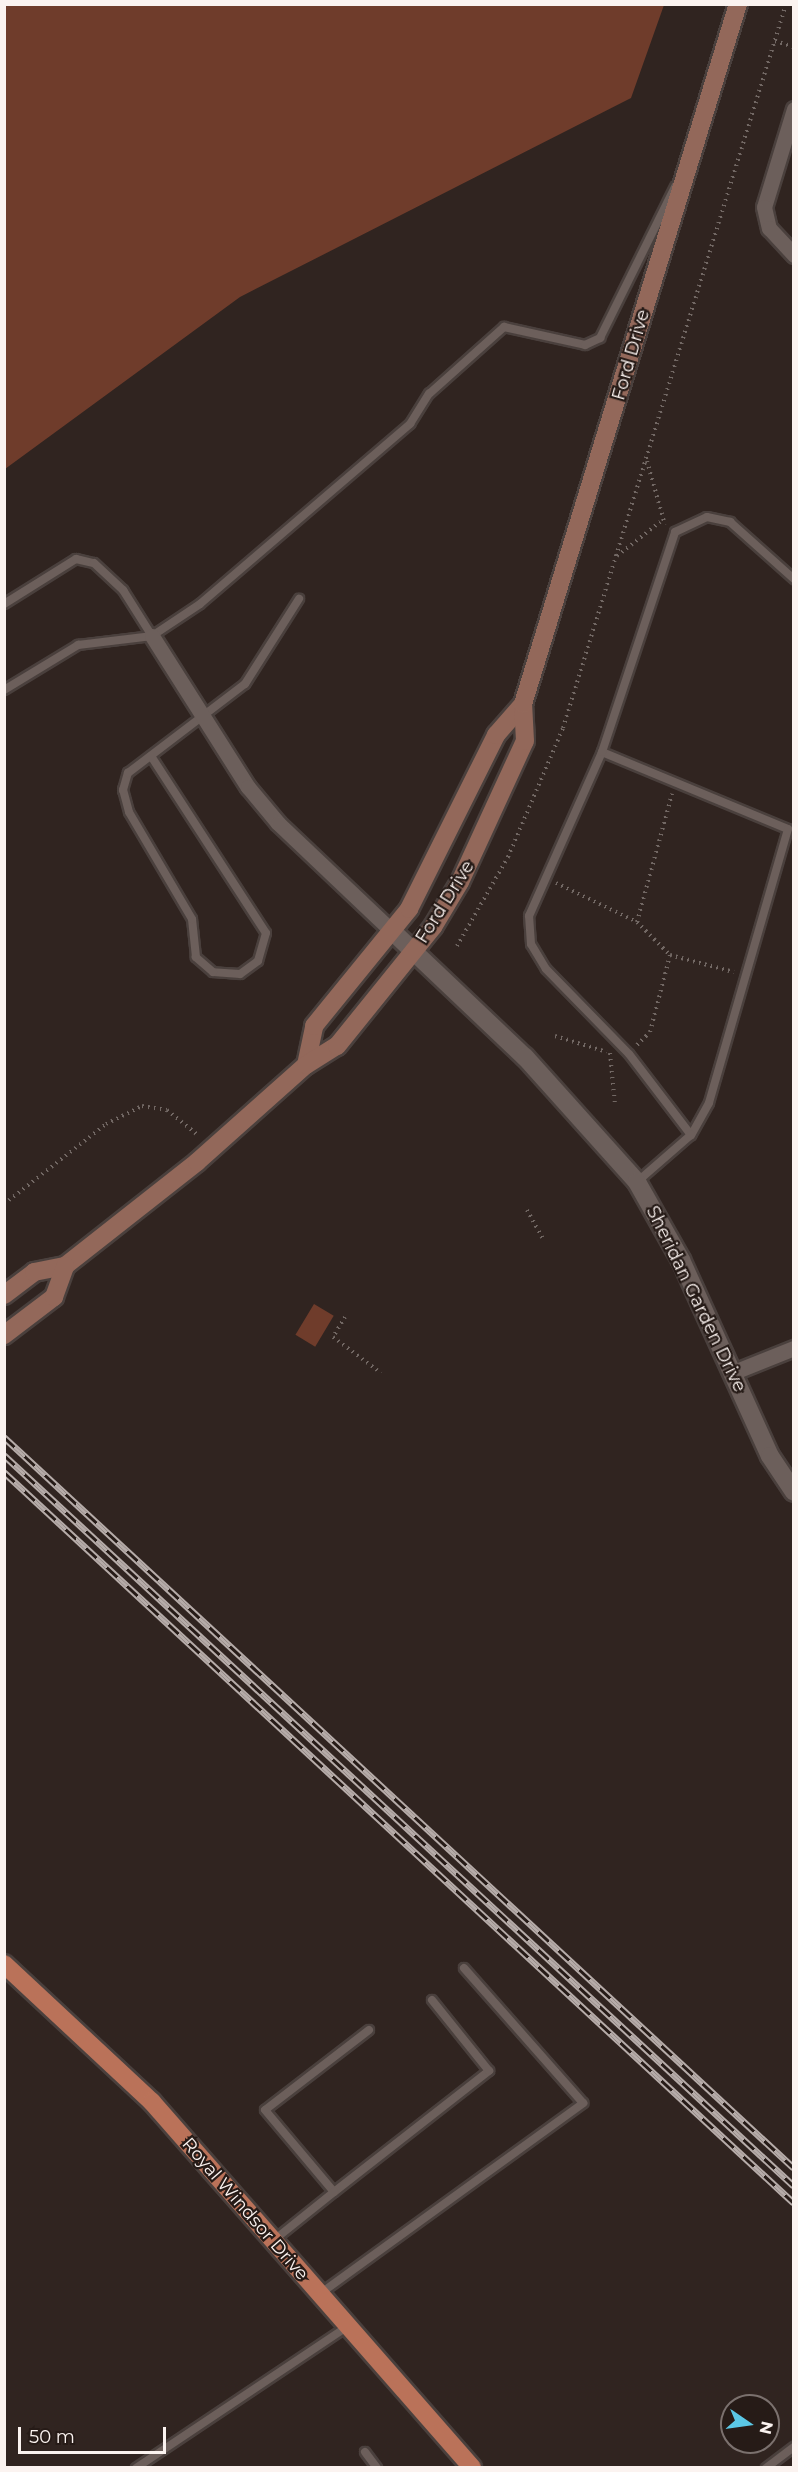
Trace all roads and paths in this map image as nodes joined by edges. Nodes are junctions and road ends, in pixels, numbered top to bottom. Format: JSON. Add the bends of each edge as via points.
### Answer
{"nodes":[{"id":1,"x":738,"y":4,"type":"edge"},
{"id":2,"x":786,"y":4,"type":"edge"},
{"id":3,"x":775,"y":41,"type":"junction"},
{"id":4,"x":794,"y":47,"type":"edge"},
{"id":5,"x":794,"y":109,"type":"edge"},
{"id":6,"x":685,"y":168,"type":"junction"},
{"id":7,"x":794,"y":255,"type":"edge"},
{"id":8,"x":646,"y":458,"type":"junction"},
{"id":9,"x":660,"y":522,"type":"junction"},
{"id":10,"x":675,"y":532,"type":"junction"},
{"id":11,"x":617,"y":556,"type":"junction"},
{"id":12,"x":794,"y":579,"type":"edge"},
{"id":13,"x":299,"y":599,"type":"dead end"},
{"id":14,"x":4,"y":604,"type":"edge"},
{"id":15,"x":152,"y":636,"type":"junction"},
{"id":16,"x":4,"y":690,"type":"edge"},
{"id":17,"x":524,"y":704,"type":"junction"},
{"id":18,"x":204,"y":718,"type":"junction"},
{"id":19,"x":602,"y":752,"type":"junction"},
{"id":20,"x":151,"y":756,"type":"junction"},
{"id":21,"x":675,"y":782,"type":"junction"},
{"id":22,"x":545,"y":878,"type":"junction"},
{"id":23,"x":637,"y":922,"type":"junction"},
{"id":24,"x":392,"y":931,"type":"junction"},
{"id":25,"x":457,"y":946,"type":"dead end"},
{"id":26,"x":413,"y":953,"type":"junction"},
{"id":27,"x":670,"y":954,"type":"junction"},
{"id":28,"x":747,"y":975,"type":"junction"},
{"id":29,"x":555,"y":1036,"type":"dead end"},
{"id":30,"x":609,"y":1052,"type":"junction"},
{"id":31,"x":628,"y":1054,"type":"junction"},
{"id":32,"x":306,"y":1065,"type":"junction"},
{"id":33,"x":615,"y":1104,"type":"dead end"},
{"id":34,"x":691,"y":1135,"type":"junction"},
{"id":35,"x":212,"y":1149,"type":"junction"},
{"id":36,"x":637,"y":1182,"type":"junction"},
{"id":37,"x":4,"y":1204,"type":"edge"},
{"id":38,"x":526,"y":1210,"type":"dead end"},
{"id":39,"x":544,"y":1241,"type":"dead end"},
{"id":40,"x":65,"y":1266,"type":"junction"},
{"id":41,"x":4,"y":1295,"type":"edge"},
{"id":42,"x":345,"y":1317,"type":"dead end"},
{"id":43,"x":4,"y":1335,"type":"edge"},
{"id":44,"x":794,"y":1348,"type":"edge"},
{"id":45,"x":734,"y":1372,"type":"junction"},
{"id":46,"x":381,"y":1373,"type":"dead end"},
{"id":47,"x":794,"y":1492,"type":"edge"},
{"id":48,"x":4,"y":1964,"type":"edge"},
{"id":49,"x":464,"y":1968,"type":"dead end"},
{"id":50,"x":432,"y":2000,"type":"dead end"},
{"id":51,"x":369,"y":2030,"type":"dead end"},
{"id":52,"x":334,"y":2192,"type":"junction"},
{"id":53,"x":273,"y":2241,"type":"junction"},
{"id":54,"x":320,"y":2294,"type":"junction"},
{"id":55,"x":349,"y":2326,"type":"junction"},
{"id":56,"x":794,"y":2446,"type":"edge"},
{"id":57,"x":365,"y":2452,"type":"dead end"},
{"id":58,"x":136,"y":2468,"type":"edge"},
{"id":59,"x":377,"y":2468,"type":"edge"},
{"id":60,"x":472,"y":2468,"type":"edge"},
{"id":61,"x":766,"y":2468,"type":"edge"}],
"edges":[{"from":1,"to":6,"type":"main road","name":"Ford Drive"},
{"from":2,"to":3,"type":"path"},
{"from":3,"to":4,"type":"path"},
{"from":3,"to":8,"type":"path"},
{"from":5,"to":7,"type":"street","via":[[764,207],[769,228]]},
{"from":6,"to":15,"type":"lane","via":[[600,338],[585,345],[512,325],[472,352],[429,394],[410,424],[200,604]]},
{"from":6,"to":17,"type":"main road","name":"Ford Drive"},
{"from":8,"to":9,"type":"path"},
{"from":8,"to":11,"type":"path"},
{"from":9,"to":10,"type":"path"},
{"from":9,"to":11,"type":"path"},
{"from":10,"to":12,"type":"lane","via":[[707,517],[730,522]]},
{"from":10,"to":19,"type":"lane"},
{"from":11,"to":25,"type":"path","via":[[543,782]]},
{"from":13,"to":18,"type":"lane","via":[[245,684]]},
{"from":14,"to":15,"type":"lane","via":[[76,559],[94,563],[123,590]]},
{"from":15,"to":16,"type":"lane","via":[[78,645]]},
{"from":15,"to":18,"type":"street","name":"Sheridan Garden Drive"},
{"from":17,"to":24,"type":"main road","name":"Ford Drive","via":[[496,735],[432,869]]},
{"from":17,"to":26,"type":"main road","name":"Ford Drive","via":[[525,741],[490,825]]},
{"from":18,"to":20,"type":"lane"},
{"from":18,"to":24,"type":"street","name":"Sheridan Garden Drive","via":[[278,823]]},
{"from":19,"to":21,"type":"lane"},
{"from":19,"to":22,"type":"lane"},
{"from":20,"to":20,"type":"lane","via":[[128,773],[123,790],[129,812],[192,919],[196,957],[213,972],[240,974],[258,961],[266,933]]},
{"from":21,"to":23,"type":"path"},
{"from":21,"to":28,"type":"lane","via":[[788,829]]},
{"from":22,"to":23,"type":"path"},
{"from":22,"to":31,"type":"lane","via":[[529,916],[531,944],[546,969]]},
{"from":23,"to":27,"type":"path"},
{"from":24,"to":26,"type":"street","name":"Sheridan Garden Drive"},
{"from":24,"to":32,"type":"main road","name":"Ford Drive","via":[[314,1026]]},
{"from":26,"to":32,"type":"main road","name":"Ford Drive","via":[[337,1046]]},
{"from":26,"to":36,"type":"street","name":"Sheridan Garden Drive","via":[[525,1057]]},
{"from":27,"to":28,"type":"path"},
{"from":27,"to":31,"type":"path","via":[[650,1032]]},
{"from":28,"to":34,"type":"lane","via":[[709,1103]]},
{"from":29,"to":30,"type":"path"},
{"from":30,"to":31,"type":"path"},
{"from":30,"to":33,"type":"path"},
{"from":31,"to":34,"type":"lane"},
{"from":32,"to":35,"type":"main road","name":"Ford Drive"},
{"from":34,"to":36,"type":"lane"},
{"from":35,"to":37,"type":"path","via":[[179,1117],[142,1106],[106,1124]]},
{"from":35,"to":40,"type":"main road","name":"Ford Drive"},
{"from":36,"to":45,"type":"street","name":"Sheridan Garden Drive"},
{"from":38,"to":39,"type":"path"},
{"from":40,"to":41,"type":"main road","name":"Ford Drive","via":[[34,1272]]},
{"from":40,"to":43,"type":"main road","via":[[54,1297]]},
{"from":42,"to":46,"type":"path","via":[[333,1337]]},
{"from":44,"to":45,"type":"street"},
{"from":45,"to":47,"type":"street","name":"Sheridan Garden Drive","via":[[770,1456]]},
{"from":48,"to":53,"type":"main road","name":"Royal Windsor Drive","via":[[152,2102]]},
{"from":49,"to":54,"type":"lane","via":[[583,2103]]},
{"from":50,"to":52,"type":"lane","via":[[489,2071]]},
{"from":51,"to":52,"type":"lane","via":[[264,2110]]},
{"from":52,"to":53,"type":"lane"},
{"from":53,"to":54,"type":"main road","name":"Royal Windsor Drive"},
{"from":54,"to":55,"type":"main road","name":"Royal Windsor Drive"},
{"from":55,"to":58,"type":"lane"},
{"from":55,"to":60,"type":"main road","name":"Royal Windsor Drive"},
{"from":56,"to":61,"type":"lane"},
{"from":57,"to":59,"type":"lane"}]}
